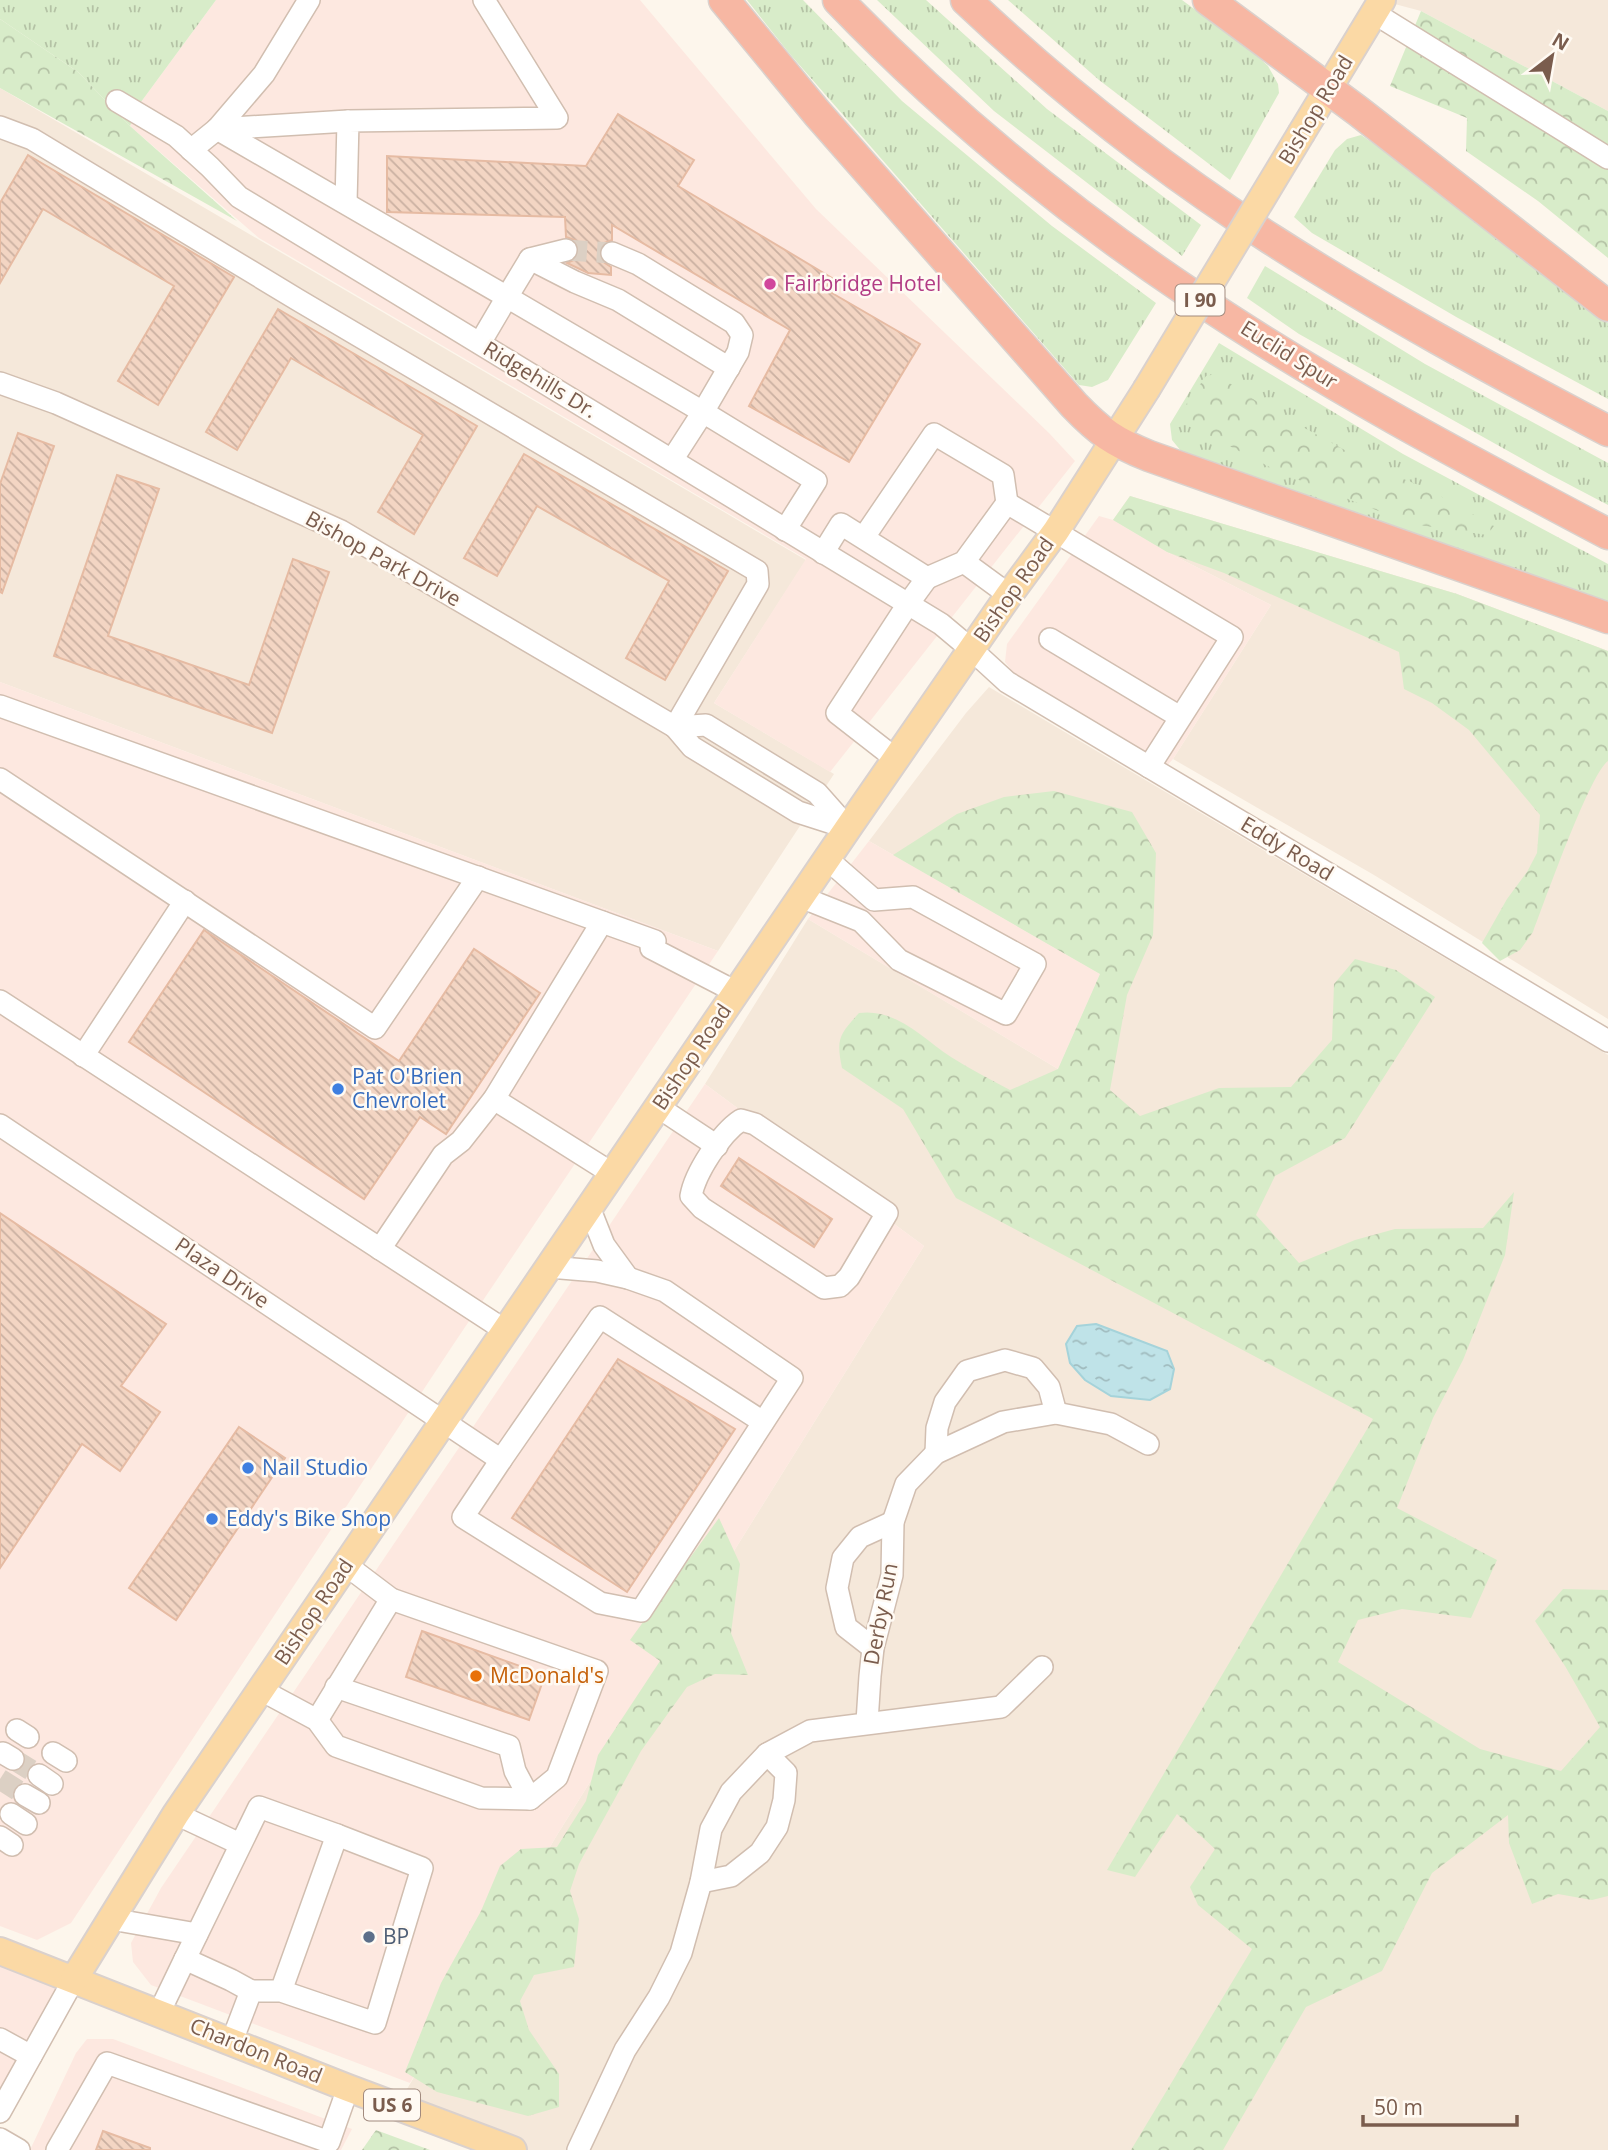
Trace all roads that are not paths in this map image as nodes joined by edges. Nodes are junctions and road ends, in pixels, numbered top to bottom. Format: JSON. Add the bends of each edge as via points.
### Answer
{"nodes":[{"id":1,"x":309,"y":0,"type":"edge"},
{"id":2,"x":484,"y":0,"type":"edge"},
{"id":3,"x":724,"y":0,"type":"edge"},
{"id":4,"x":838,"y":0,"type":"edge"},
{"id":5,"x":966,"y":0,"type":"edge"},
{"id":6,"x":1208,"y":0,"type":"edge"},
{"id":7,"x":1378,"y":7,"type":"edge"},
{"id":8,"x":1329,"y":89,"type":"junction"},
{"id":9,"x":117,"y":101,"type":"dead end"},
{"id":10,"x":348,"y":121,"type":"junction"},
{"id":11,"x":0,"y":127,"type":"edge"},
{"id":12,"x":217,"y":129,"type":"junction"},
{"id":13,"x":191,"y":150,"type":"junction"},
{"id":14,"x":1608,"y":158,"type":"edge"},
{"id":15,"x":346,"y":203,"type":"junction"},
{"id":16,"x":566,"y":250,"type":"tunnel mouth"},
{"id":17,"x":611,"y":253,"type":"tunnel mouth"},
{"id":18,"x":530,"y":259,"type":"junction"},
{"id":19,"x":507,"y":297,"type":"junction"},
{"id":20,"x":1608,"y":306,"type":"edge"},
{"id":21,"x":480,"y":343,"type":"junction"},
{"id":22,"x":729,"y":368,"type":"junction"},
{"id":23,"x":0,"y":383,"type":"edge"},
{"id":24,"x":703,"y":412,"type":"junction"},
{"id":25,"x":1608,"y":431,"type":"edge"},
{"id":26,"x":1114,"y":441,"type":"junction"},
{"id":27,"x":672,"y":460,"type":"junction"},
{"id":28,"x":1007,"y":503,"type":"junction"},
{"id":29,"x":785,"y":530,"type":"junction"},
{"id":30,"x":1056,"y":531,"type":"junction"},
{"id":31,"x":1608,"y":534,"type":"edge"},
{"id":32,"x":864,"y":537,"type":"junction"},
{"id":33,"x":823,"y":553,"type":"junction"},
{"id":34,"x":964,"y":562,"type":"junction"},
{"id":35,"x":928,"y":578,"type":"junction"},
{"id":36,"x":1009,"y":595,"type":"junction"},
{"id":37,"x":908,"y":604,"type":"junction"},
{"id":38,"x":1608,"y":618,"type":"edge"},
{"id":39,"x":1050,"y":639,"type":"dead end"},
{"id":40,"x":972,"y":650,"type":"junction"},
{"id":41,"x":0,"y":706,"type":"edge"},
{"id":42,"x":1180,"y":717,"type":"junction"},
{"id":43,"x":676,"y":727,"type":"junction"},
{"id":44,"x":896,"y":759,"type":"junction"},
{"id":45,"x":1149,"y":767,"type":"junction"},
{"id":46,"x":0,"y":779,"type":"edge"},
{"id":47,"x":848,"y":828,"type":"junction"},
{"id":48,"x":827,"y":859,"type":"junction"},
{"id":49,"x":478,"y":877,"type":"junction"},
{"id":50,"x":801,"y":897,"type":"junction"},
{"id":51,"x":185,"y":901,"type":"junction"},
{"id":52,"x":874,"y":901,"type":"junction"},
{"id":53,"x":861,"y":921,"type":"junction"},
{"id":54,"x":602,"y":922,"type":"junction"},
{"id":55,"x":736,"y":992,"type":"junction"},
{"id":56,"x":0,"y":1001,"type":"edge"},
{"id":57,"x":1608,"y":1041,"type":"edge"},
{"id":58,"x":83,"y":1056,"type":"junction"},
{"id":59,"x":494,"y":1099,"type":"junction"},
{"id":60,"x":658,"y":1107,"type":"junction"},
{"id":61,"x":0,"y":1125,"type":"edge"},
{"id":62,"x":717,"y":1146,"type":"junction"},
{"id":63,"x":613,"y":1174,"type":"junction"},
{"id":64,"x":589,"y":1207,"type":"junction"},
{"id":65,"x":380,"y":1249,"type":"junction"},
{"id":66,"x":549,"y":1267,"type":"junction"},
{"id":67,"x":628,"y":1278,"type":"junction"},
{"id":68,"x":506,"y":1331,"type":"junction"},
{"id":69,"x":1056,"y":1413,"type":"junction"},
{"id":70,"x":444,"y":1421,"type":"junction"},
{"id":71,"x":763,"y":1422,"type":"junction"},
{"id":72,"x":1148,"y":1444,"type":"dead end"},
{"id":73,"x":936,"y":1453,"type":"junction"},
{"id":74,"x":501,"y":1460,"type":"junction"},
{"id":75,"x":893,"y":1522,"type":"junction"},
{"id":76,"x":346,"y":1564,"type":"junction"},
{"id":77,"x":391,"y":1599,"type":"junction"},
{"id":78,"x":873,"y":1648,"type":"junction"},
{"id":79,"x":1042,"y":1667,"type":"dead end"},
{"id":80,"x":337,"y":1687,"type":"junction"},
{"id":81,"x":261,"y":1690,"type":"junction"},
{"id":82,"x":317,"y":1720,"type":"junction"},
{"id":83,"x":867,"y":1723,"type":"junction"},
{"id":84,"x":767,"y":1754,"type":"junction"},
{"id":85,"x":530,"y":1799,"type":"junction"},
{"id":86,"x":176,"y":1814,"type":"junction"},
{"id":87,"x":337,"y":1835,"type":"junction"},
{"id":88,"x":240,"y":1844,"type":"junction"},
{"id":89,"x":701,"y":1882,"type":"junction"},
{"id":90,"x":111,"y":1919,"type":"junction"},
{"id":91,"x":197,"y":1934,"type":"junction"},
{"id":92,"x":0,"y":1951,"type":"edge"},
{"id":93,"x":185,"y":1959,"type":"junction"},
{"id":94,"x":74,"y":1979,"type":"junction"},
{"id":95,"x":251,"y":1991,"type":"junction"},
{"id":96,"x":281,"y":1991,"type":"junction"},
{"id":97,"x":159,"y":2013,"type":"junction"},
{"id":98,"x":0,"y":2039,"type":"edge"},
{"id":99,"x":232,"y":2041,"type":"junction"},
{"id":100,"x":31,"y":2056,"type":"junction"},
{"id":101,"x":348,"y":2088,"type":"junction"},
{"id":102,"x":0,"y":2112,"type":"edge"},
{"id":103,"x":0,"y":2139,"type":"edge"},
{"id":104,"x":328,"y":2146,"type":"edge"},
{"id":105,"x":19,"y":2150,"type":"edge"},
{"id":106,"x":57,"y":2150,"type":"edge"},
{"id":107,"x":513,"y":2150,"type":"edge"},
{"id":108,"x":578,"y":2150,"type":"edge"}],
"edges":[{"from":1,"to":12,"type":"street","via":[[264,75]]},
{"from":2,"to":10,"type":"street","via":[[557,118]]},
{"from":3,"to":26,"type":"highway","via":[[808,103],[1074,405]]},
{"from":4,"to":31,"type":"highway","name":"Euclid Spur","number":"I 90","via":[[1011,159],[1191,294],[1385,413]]},
{"from":5,"to":25,"type":"highway","via":[[1096,113],[1270,239]]},
{"from":6,"to":8,"type":"highway"},
{"from":7,"to":8,"type":"main road","name":"Bishop Road"},
{"from":7,"to":14,"type":"street"},
{"from":8,"to":20,"type":"highway"},
{"from":8,"to":26,"type":"main road","name":"Bishop Road","bridge":true},
{"from":9,"to":13,"type":"street","name":"Ridgehills Dr."},
{"from":10,"to":12,"type":"street"},
{"from":10,"to":15,"type":"street"},
{"from":11,"to":43,"type":"street","via":[[32,139],[757,571],[758,584]]},
{"from":12,"to":13,"type":"street"},
{"from":12,"to":15,"type":"street"},
{"from":13,"to":21,"type":"street","name":"Ridgehills Dr.","via":[[239,197]]},
{"from":15,"to":19,"type":"street"},
{"from":16,"to":18,"type":"street"},
{"from":17,"to":22,"type":"street","via":[[638,264],[734,323],[742,335]]},
{"from":18,"to":19,"type":"street"},
{"from":18,"to":22,"type":"street","via":[[618,300]]},
{"from":19,"to":21,"type":"street"},
{"from":19,"to":24,"type":"street"},
{"from":21,"to":27,"type":"street","name":"Ridgehills Dr."},
{"from":22,"to":24,"type":"street"},
{"from":23,"to":43,"type":"street","name":"Bishop Park Drive","via":[[56,403],[341,531]]},
{"from":24,"to":27,"type":"street"},
{"from":24,"to":29,"type":"street","via":[[816,481]]},
{"from":26,"to":30,"type":"main road","name":"Bishop Road"},
{"from":26,"to":38,"type":"highway"},
{"from":27,"to":29,"type":"street","name":"Ridgehills Dr."},
{"from":28,"to":30,"type":"street"},
{"from":28,"to":32,"type":"street","via":[[1003,475],[934,434]]},
{"from":28,"to":34,"type":"street"},
{"from":29,"to":33,"type":"street","name":"Ridgehills Dr."},
{"from":30,"to":36,"type":"main road","name":"Bishop Road"},
{"from":30,"to":42,"type":"street","via":[[1232,637]]},
{"from":32,"to":33,"type":"street","via":[[841,524]]},
{"from":32,"to":35,"type":"street"},
{"from":33,"to":37,"type":"street","name":"Ridgehills Dr."},
{"from":34,"to":35,"type":"street"},
{"from":34,"to":36,"type":"street"},
{"from":35,"to":37,"type":"street"},
{"from":36,"to":40,"type":"main road","name":"Bishop Road"},
{"from":37,"to":40,"type":"street","name":"Ridgehills Dr."},
{"from":37,"to":44,"type":"street","via":[[837,713]]},
{"from":39,"to":42,"type":"street"},
{"from":40,"to":44,"type":"main road","name":"Bishop Road"},
{"from":40,"to":45,"type":"street","name":"Eddy Road","via":[[1007,682]]},
{"from":41,"to":49,"type":"street"},
{"from":42,"to":45,"type":"street"},
{"from":43,"to":47,"type":"street","via":[[706,724],[817,793]]},
{"from":44,"to":47,"type":"main road","name":"Bishop Road"},
{"from":45,"to":57,"type":"street","name":"Eddy Road"},
{"from":46,"to":51,"type":"street"},
{"from":47,"to":48,"type":"main road","name":"Bishop Road"},
{"from":48,"to":50,"type":"main road","name":"Bishop Road"},
{"from":48,"to":52,"type":"street"},
{"from":49,"to":51,"type":"street","via":[[375,1028]]},
{"from":49,"to":54,"type":"street"},
{"from":50,"to":53,"type":"street"},
{"from":50,"to":55,"type":"main road","name":"Bishop Road"},
{"from":51,"to":58,"type":"street"},
{"from":52,"to":53,"type":"street"},
{"from":52,"to":53,"type":"street","via":[[913,897],[1035,964],[1006,1014],[899,960]]},
{"from":54,"to":55,"type":"street","via":[[653,944]]},
{"from":54,"to":59,"type":"street"},
{"from":55,"to":60,"type":"main road","name":"Bishop Road"},
{"from":56,"to":58,"type":"street"},
{"from":58,"to":65,"type":"street"},
{"from":59,"to":63,"type":"street"},
{"from":59,"to":65,"type":"street","via":[[461,1141],[443,1155]]},
{"from":60,"to":62,"type":"street"},
{"from":60,"to":63,"type":"main road","name":"Bishop Road"},
{"from":61,"to":70,"type":"street","name":"Plaza Drive"},
{"from":62,"to":62,"type":"street","via":[[694,1182],[691,1196],[702,1208],[824,1288],[839,1286],[849,1277],[887,1213],[755,1124],[741,1121]]},
{"from":63,"to":64,"type":"main road","name":"Bishop Road"},
{"from":64,"to":66,"type":"main road","name":"Bishop Road"},
{"from":64,"to":67,"type":"street","via":[[604,1245]]},
{"from":65,"to":68,"type":"street"},
{"from":66,"to":67,"type":"street","via":[[597,1270]]},
{"from":66,"to":68,"type":"main road","name":"Bishop Road"},
{"from":67,"to":71,"type":"street","via":[[665,1291],[792,1378]]},
{"from":68,"to":70,"type":"main road","name":"Bishop Road"},
{"from":69,"to":72,"type":"street","name":"Derby Run","via":[[1111,1424]]},
{"from":69,"to":73,"type":"street","name":"Derby Run","via":[[1003,1422]]},
{"from":69,"to":73,"type":"street","via":[[1049,1387],[1033,1368],[1006,1360],[967,1371],[945,1402]]},
{"from":70,"to":74,"type":"street","name":"Plaza Drive"},
{"from":70,"to":76,"type":"main road","name":"Bishop Road"},
{"from":71,"to":74,"type":"street","via":[[600,1317]]},
{"from":71,"to":74,"type":"street","via":[[641,1611],[600,1604],[463,1517]]},
{"from":73,"to":75,"type":"street","name":"Derby Run","via":[[906,1485]]},
{"from":75,"to":78,"type":"street","name":"Derby Run","via":[[892,1575]]},
{"from":75,"to":78,"type":"street","via":[[860,1537],[843,1558],[836,1588],[846,1627]]},
{"from":76,"to":77,"type":"street"},
{"from":76,"to":81,"type":"main road","name":"Bishop Road"},
{"from":77,"to":80,"type":"street"},
{"from":77,"to":85,"type":"street","via":[[597,1671],[557,1777]]},
{"from":78,"to":83,"type":"street","name":"Derby Run"},
{"from":79,"to":83,"type":"street","via":[[1001,1707]]},
{"from":80,"to":82,"type":"street"},
{"from":80,"to":85,"type":"street","via":[[509,1746],[515,1771]]},
{"from":81,"to":82,"type":"street"},
{"from":81,"to":86,"type":"main road","name":"Bishop Road"},
{"from":82,"to":85,"type":"street","via":[[336,1746],[481,1798]]},
{"from":83,"to":84,"type":"street","via":[[810,1731]]},
{"from":84,"to":89,"type":"street","via":[[731,1792],[711,1829]]},
{"from":84,"to":89,"type":"street","via":[[786,1773],[777,1827],[760,1853],[732,1876]]},
{"from":86,"to":88,"type":"street"},
{"from":86,"to":90,"type":"main road","name":"Bishop Road"},
{"from":87,"to":88,"type":"street","via":[[259,1807]]},
{"from":87,"to":96,"type":"street"},
{"from":87,"to":96,"type":"street","via":[[422,1868],[375,2023]]},
{"from":88,"to":91,"type":"street"},
{"from":89,"to":108,"type":"street","via":[[681,1953],[625,2050]]},
{"from":90,"to":91,"type":"street"},
{"from":90,"to":94,"type":"main road","name":"Bishop Road"},
{"from":91,"to":93,"type":"street"},
{"from":92,"to":94,"type":"main road","name":"Chardon Road","number":"US 6"},
{"from":93,"to":95,"type":"street"},
{"from":93,"to":97,"type":"street"},
{"from":94,"to":97,"type":"main road","name":"Chardon Road","number":"US 6"},
{"from":94,"to":100,"type":"street","name":"Bishop Road"},
{"from":95,"to":96,"type":"street"},
{"from":95,"to":99,"type":"street"},
{"from":97,"to":99,"type":"main road","name":"Chardon Road","number":"US 6"},
{"from":98,"to":100,"type":"street"},
{"from":99,"to":101,"type":"main road","name":"Chardon Road","number":"US 6"},
{"from":100,"to":102,"type":"street","name":"Bishop Road"},
{"from":101,"to":104,"type":"street"},
{"from":101,"to":107,"type":"main road","name":"Chardon Road","number":"US 6"},
{"from":103,"to":105,"type":"street"},
{"from":104,"to":106,"type":"street","via":[[107,2063]]}]}
